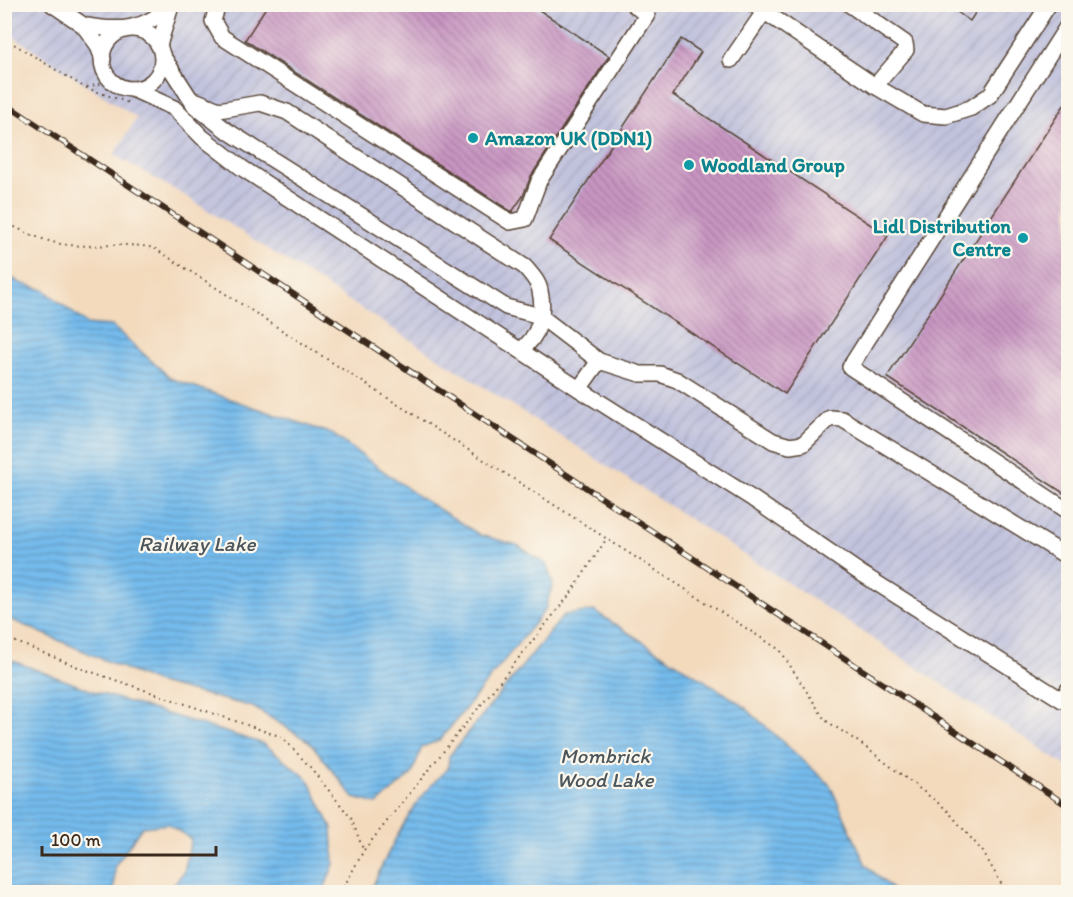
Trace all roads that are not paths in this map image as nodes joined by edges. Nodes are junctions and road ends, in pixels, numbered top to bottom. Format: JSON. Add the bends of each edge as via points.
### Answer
{"nodes":[{"id":1,"x":52,"y":4,"type":"edge"},
{"id":2,"x":218,"y":4,"type":"edge"},
{"id":3,"x":633,"y":4,"type":"edge"},
{"id":4,"x":849,"y":4,"type":"edge"},
{"id":5,"x":1049,"y":4,"type":"edge"},
{"id":6,"x":171,"y":5,"type":"edge"},
{"id":7,"x":758,"y":8,"type":"edge"},
{"id":8,"x":83,"y":25,"type":"junction"},
{"id":9,"x":1068,"y":26,"type":"edge"},
{"id":10,"x":124,"y":30,"type":"junction"},
{"id":11,"x":160,"y":50,"type":"junction"},
{"id":12,"x":731,"y":60,"type":"dead end"},
{"id":13,"x":105,"y":67,"type":"junction"},
{"id":14,"x":875,"y":86,"type":"junction"},
{"id":15,"x":132,"y":89,"type":"junction"},
{"id":16,"x":187,"y":96,"type":"junction"},
{"id":17,"x":540,"y":316,"type":"junction"},
{"id":18,"x":520,"y":350,"type":"junction"},
{"id":19,"x":599,"y":362,"type":"junction"},
{"id":20,"x":579,"y":389,"type":"junction"},
{"id":21,"x":1068,"y":511,"type":"edge"},
{"id":22,"x":1068,"y":556,"type":"edge"},
{"id":23,"x":1068,"y":690,"type":"edge"}],
"edges":[{"from":1,"to":8,"type":"street"},
{"from":2,"to":3,"type":"street","via":[[213,21],[222,37],[510,222],[525,219],[539,181],[647,15]]},
{"from":4,"to":14,"type":"street","via":[[905,43],[906,50]]},
{"from":5,"to":14,"type":"street","via":[[990,95],[971,108],[946,116],[923,114]]},
{"from":6,"to":10,"type":"street","via":[[145,24]]},
{"from":6,"to":11,"type":"street"},
{"from":7,"to":12,"type":"street"},
{"from":7,"to":14,"type":"street"},
{"from":8,"to":10,"type":"street"},
{"from":8,"to":13,"type":"street","via":[[97,44]]},
{"from":9,"to":21,"type":"street","via":[[850,367]]},
{"from":10,"to":11,"type":"street","via":[[144,32]]},
{"from":10,"to":13,"type":"street","via":[[107,44]]},
{"from":11,"to":15,"type":"street","via":[[162,65],[151,82]]},
{"from":11,"to":16,"type":"street"},
{"from":13,"to":15,"type":"street","via":[[122,87]]},
{"from":15,"to":18,"type":"street","via":[[174,108],[202,137],[242,168]]},
{"from":16,"to":17,"type":"street","via":[[226,130],[506,307]]},
{"from":16,"to":17,"type":"street","via":[[219,110],[260,103],[288,112],[525,267],[540,290]]},
{"from":17,"to":18,"type":"street","via":[[539,329],[531,343]]},
{"from":17,"to":19,"type":"street"},
{"from":18,"to":20,"type":"street"},
{"from":19,"to":20,"type":"street"},
{"from":19,"to":22,"type":"street","via":[[677,380],[757,433],[790,446],[803,444],[830,418],[842,419]]},
{"from":20,"to":23,"type":"street","via":[[1062,700]]}]}
